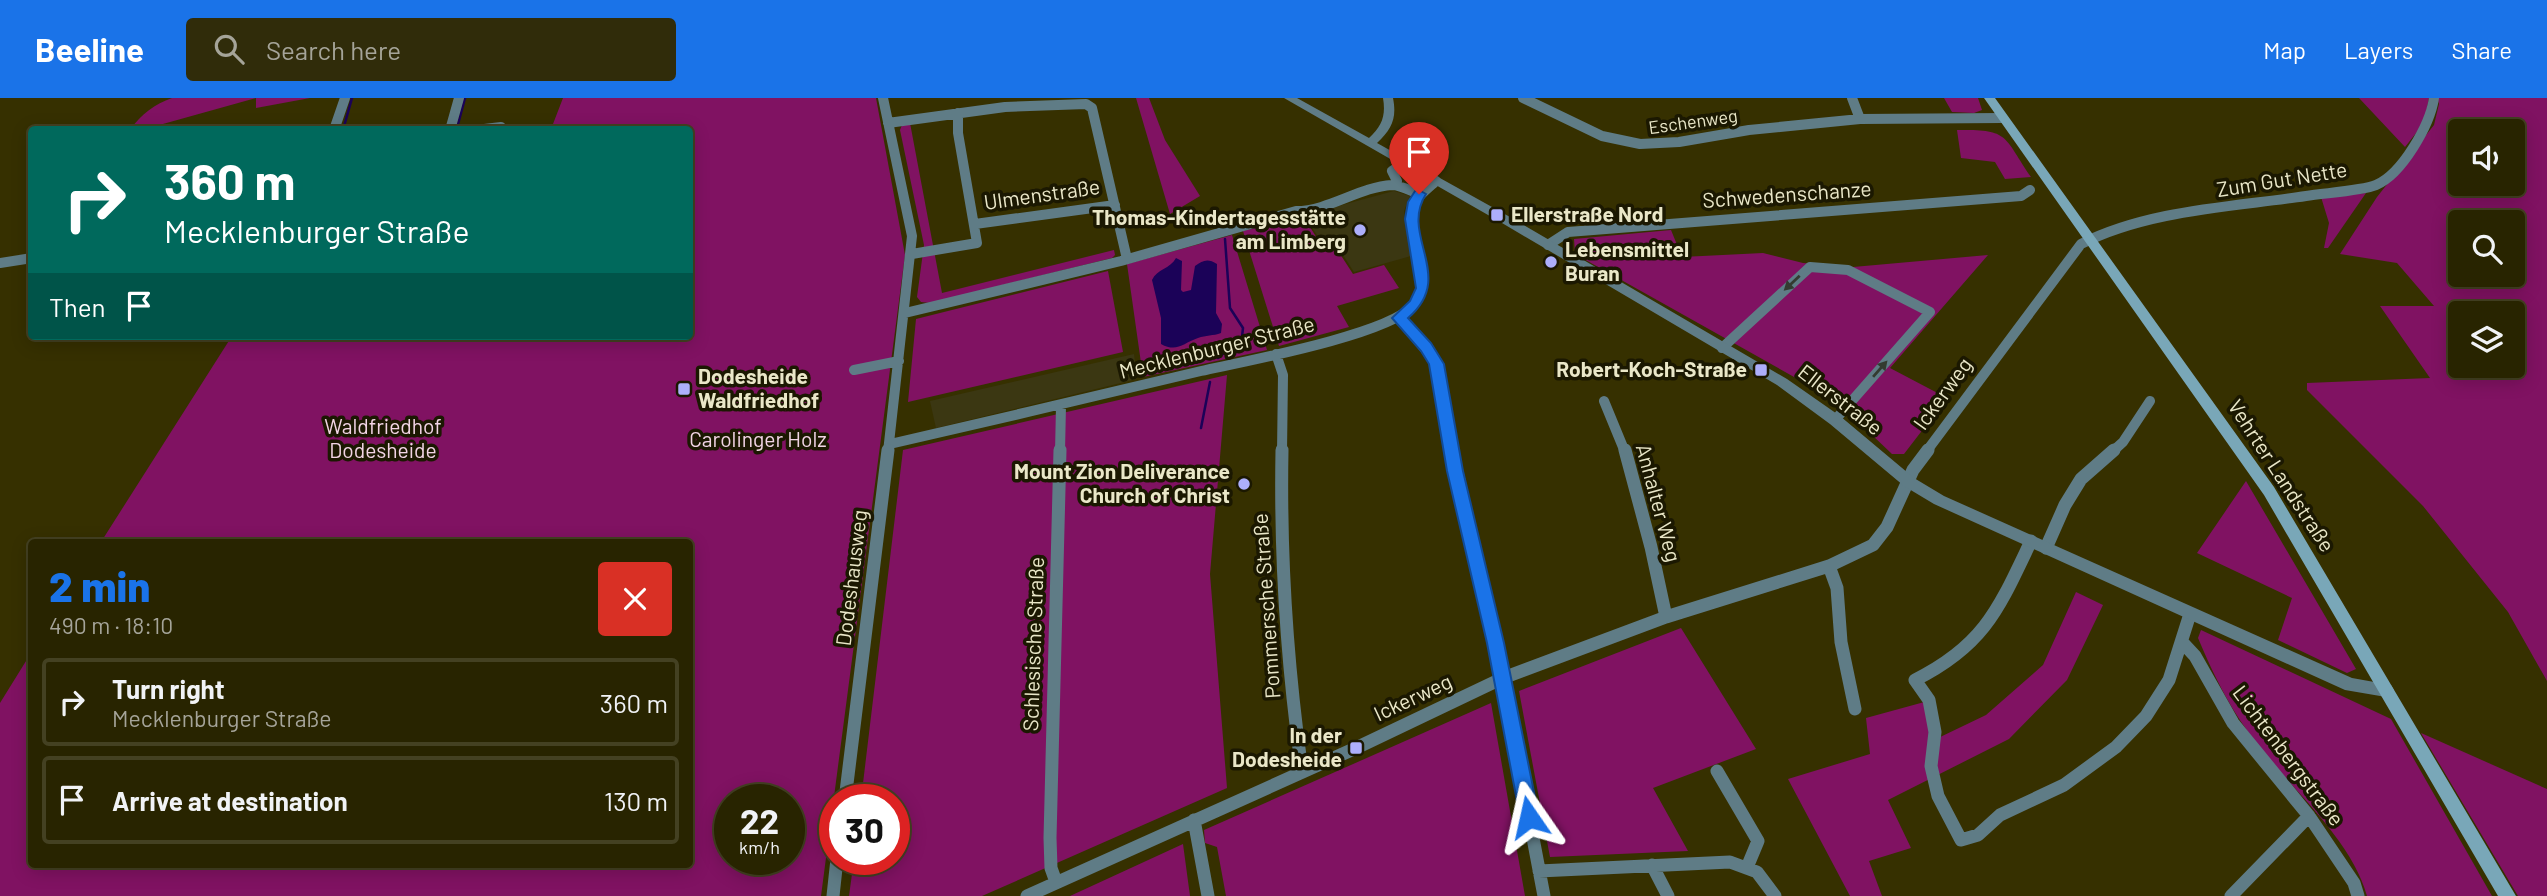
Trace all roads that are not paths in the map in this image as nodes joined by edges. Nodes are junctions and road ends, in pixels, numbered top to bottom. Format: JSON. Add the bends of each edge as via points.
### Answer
{"nodes":[{"id":1,"x":345,"y":98,"type":"edge"},
{"id":2,"x":459,"y":98,"type":"edge"},
{"id":3,"x":883,"y":98,"type":"edge"},
{"id":4,"x":1289,"y":98,"type":"edge"},
{"id":5,"x":1388,"y":98,"type":"edge"},
{"id":6,"x":1523,"y":98,"type":"edge"},
{"id":7,"x":1852,"y":98,"type":"edge"},
{"id":8,"x":1989,"y":98,"type":"edge"},
{"id":9,"x":2434,"y":98,"type":"edge"},
{"id":10,"x":1086,"y":104,"type":"joint"},
{"id":11,"x":958,"y":113,"type":"junction"},
{"id":12,"x":2002,"y":118,"type":"junction"},
{"id":13,"x":1860,"y":120,"type":"junction"},
{"id":14,"x":888,"y":123,"type":"junction"},
{"id":15,"x":335,"y":126,"type":"edge"},
{"id":16,"x":451,"y":126,"type":"edge"},
{"id":17,"x":1369,"y":144,"type":"junction"},
{"id":18,"x":1404,"y":163,"type":"junction"},
{"id":19,"x":1436,"y":181,"type":"junction"},
{"id":20,"x":1394,"y":185,"type":"junction"},
{"id":21,"x":2031,"y":190,"type":"dead end"},
{"id":22,"x":1419,"y":194,"type":"junction"},
{"id":23,"x":1115,"y":205,"type":"junction"},
{"id":24,"x":975,"y":224,"type":"junction"},
{"id":25,"x":2090,"y":238,"type":"junction"},
{"id":26,"x":1548,"y":245,"type":"junction"},
{"id":27,"x":912,"y":254,"type":"junction"},
{"id":28,"x":28,"y":259,"type":"edge"},
{"id":29,"x":1127,"y":259,"type":"junction"},
{"id":30,"x":0,"y":263,"type":"edge"},
{"id":31,"x":905,"y":313,"type":"junction"},
{"id":32,"x":1400,"y":318,"type":"junction"},
{"id":33,"x":1722,"y":348,"type":"junction"},
{"id":34,"x":1276,"y":354,"type":"junction"},
{"id":35,"x":900,"y":361,"type":"junction"},
{"id":36,"x":854,"y":370,"type":"dead end"},
{"id":37,"x":1604,"y":401,"type":"dead end"},
{"id":38,"x":2150,"y":401,"type":"dead end"},
{"id":39,"x":1061,"y":406,"type":"junction"},
{"id":40,"x":1835,"y":420,"type":"junction"},
{"id":41,"x":890,"y":444,"type":"junction"},
{"id":42,"x":1909,"y":482,"type":"junction"},
{"id":43,"x":2038,"y":544,"type":"junction"},
{"id":44,"x":1829,"y":566,"type":"junction"},
{"id":45,"x":2190,"y":614,"type":"junction"},
{"id":46,"x":1666,"y":617,"type":"junction"},
{"id":47,"x":2182,"y":642,"type":"junction"},
{"id":48,"x":1503,"y":678,"type":"junction"},
{"id":49,"x":2386,"y":690,"type":"junction"},
{"id":50,"x":1855,"y":709,"type":"dead end"},
{"id":51,"x":1302,"y":771,"type":"junction"},
{"id":52,"x":1717,"y":771,"type":"dead end"},
{"id":53,"x":847,"y":784,"type":"edge"},
{"id":54,"x":2309,"y":816,"type":"junction"},
{"id":55,"x":1194,"y":820,"type":"junction"},
{"id":56,"x":1652,"y":865,"type":"junction"},
{"id":57,"x":1748,"y":865,"type":"junction"},
{"id":58,"x":1539,"y":870,"type":"junction"},
{"id":59,"x":835,"y":875,"type":"edge"},
{"id":60,"x":1056,"y":882,"type":"junction"},
{"id":61,"x":832,"y":896,"type":"edge"},
{"id":62,"x":1027,"y":896,"type":"edge"},
{"id":63,"x":1208,"y":896,"type":"edge"},
{"id":64,"x":1544,"y":896,"type":"edge"},
{"id":65,"x":1668,"y":896,"type":"edge"},
{"id":66,"x":1775,"y":896,"type":"edge"},
{"id":67,"x":2231,"y":896,"type":"edge"},
{"id":68,"x":2358,"y":896,"type":"edge"},
{"id":69,"x":2507,"y":896,"type":"edge"}],
"edges":[{"from":1,"to":15,"type":"street"},
{"from":2,"to":16,"type":"street"},
{"from":3,"to":14,"type":"street","name":"Dodeshausweg"},
{"from":4,"to":17,"type":"street","name":"Ellerstraße"},
{"from":5,"to":17,"type":"street","via":[[1388,126]]},
{"from":6,"to":13,"type":"street","name":"Eschenweg","via":[[1593,132],[1640,144]]},
{"from":7,"to":13,"type":"street"},
{"from":8,"to":12,"type":"main road","name":"Vehrter Landstraße"},
{"from":9,"to":25,"type":"street","name":"Zum Gut Nette","via":[[2428,125],[2376,185],[2184,214]]},
{"from":10,"to":11,"type":"street"},
{"from":10,"to":23,"type":"street","via":[[1092,108]]},
{"from":11,"to":14,"type":"street"},
{"from":11,"to":24,"type":"street"},
{"from":12,"to":13,"type":"street","name":"Eschenweg"},
{"from":12,"to":25,"type":"main road","name":"Vehrter Landstraße"},
{"from":14,"to":27,"type":"street","name":"Dodeshausweg"},
{"from":17,"to":18,"type":"street","name":"Ellerstraße"},
{"from":18,"to":19,"type":"street","name":"Ellerstraße"},
{"from":18,"to":20,"type":"street","via":[[1392,171],[1397,181]]},
{"from":19,"to":22,"type":"street"},
{"from":19,"to":26,"type":"street","name":"Ellerstraße"},
{"from":20,"to":22,"type":"street"},
{"from":20,"to":29,"type":"street","via":[[1327,203],[1316,211],[1296,211]]},
{"from":21,"to":26,"type":"street","name":"Schwedenschanze","via":[[2021,196],[1568,232]]},
{"from":22,"to":32,"type":"street","via":[[1412,219],[1423,288]]},
{"from":23,"to":24,"type":"street","name":"Ulmenstraße"},
{"from":23,"to":29,"type":"street"},
{"from":24,"to":27,"type":"street","via":[[977,243]]},
{"from":25,"to":42,"type":"street","name":"Ickerweg","via":[[2077,249],[1929,448]]},
{"from":25,"to":49,"type":"main road","name":"Vehrter Landstraße","via":[[2269,491]]},
{"from":26,"to":33,"type":"street","name":"Ellerstraße"},
{"from":27,"to":31,"type":"street","name":"Dodeshausweg"},
{"from":28,"to":30,"type":"street"},
{"from":29,"to":31,"type":"street"},
{"from":31,"to":35,"type":"street","name":"Dodeshausweg"},
{"from":32,"to":34,"type":"street","name":"Mecklenburger Straße"},
{"from":32,"to":48,"type":"street","via":[[1437,364],[1455,471]]},
{"from":33,"to":40,"type":"street","name":"Ellerstraße","via":[[1782,382]]},
{"from":40,"to":33,"type":"street","one_way":true,"via":[[1930,312],[1848,270],[1810,267]]},
{"from":34,"to":39,"type":"street","name":"Mecklenburger Straße"},
{"from":34,"to":51,"type":"street","name":"Pommersche Straße","via":[[1283,375],[1280,540]]},
{"from":35,"to":36,"type":"street"},
{"from":35,"to":41,"type":"street","name":"Dodeshausweg"},
{"from":37,"to":46,"type":"street","name":"Anhalter Weg","via":[[1614,417],[1653,549]]},
{"from":38,"to":43,"type":"street","via":[[2123,442],[2081,479]]},
{"from":39,"to":41,"type":"street","name":"Mecklenburger Straße"},
{"from":39,"to":60,"type":"street","name":"Schlesische Straße","via":[[1050,838]]},
{"from":40,"to":42,"type":"street","name":"Ellerstraße"},
{"from":41,"to":53,"type":"street","name":"Dodeshausweg"},
{"from":42,"to":43,"type":"street","name":"Ellerstraße"},
{"from":42,"to":44,"type":"street","name":"Ickerweg","via":[[1881,537]]},
{"from":43,"to":45,"type":"street","name":"Ellerstraße"},
{"from":43,"to":47,"type":"street","via":[[1987,624],[1937,670],[1915,680],[1929,700],[1935,732],[1931,766],[1938,796],[1961,840],[1978,835],[1988,820],[2071,782],[2098,763],[2141,723],[2169,679]]},
{"from":44,"to":46,"type":"street","name":"Ickerweg"},
{"from":44,"to":50,"type":"street"},
{"from":45,"to":47,"type":"street"},
{"from":45,"to":49,"type":"street","name":"Ellerstraße","via":[[2350,685]]},
{"from":46,"to":48,"type":"street","name":"Ickerweg"},
{"from":47,"to":54,"type":"street","name":"Lichtenbergstraße","via":[[2195,656],[2233,723]]},
{"from":48,"to":51,"type":"street","name":"Ickerweg"},
{"from":48,"to":58,"type":"street"},
{"from":49,"to":69,"type":"main road","name":"Vehrter Landstraße"},
{"from":51,"to":55,"type":"street","name":"Ickerweg"},
{"from":52,"to":57,"type":"street","via":[[1758,841]]},
{"from":54,"to":67,"type":"street"},
{"from":54,"to":68,"type":"street","name":"Lichtenbergstraße"},
{"from":55,"to":60,"type":"street","name":"Ickerweg"},
{"from":55,"to":63,"type":"street"},
{"from":56,"to":57,"type":"street"},
{"from":56,"to":58,"type":"street"},
{"from":56,"to":65,"type":"street"},
{"from":57,"to":66,"type":"street","via":[[1764,878]]},
{"from":58,"to":64,"type":"street"},
{"from":59,"to":61,"type":"street"},
{"from":60,"to":62,"type":"street","name":"Ickerweg"}]}
